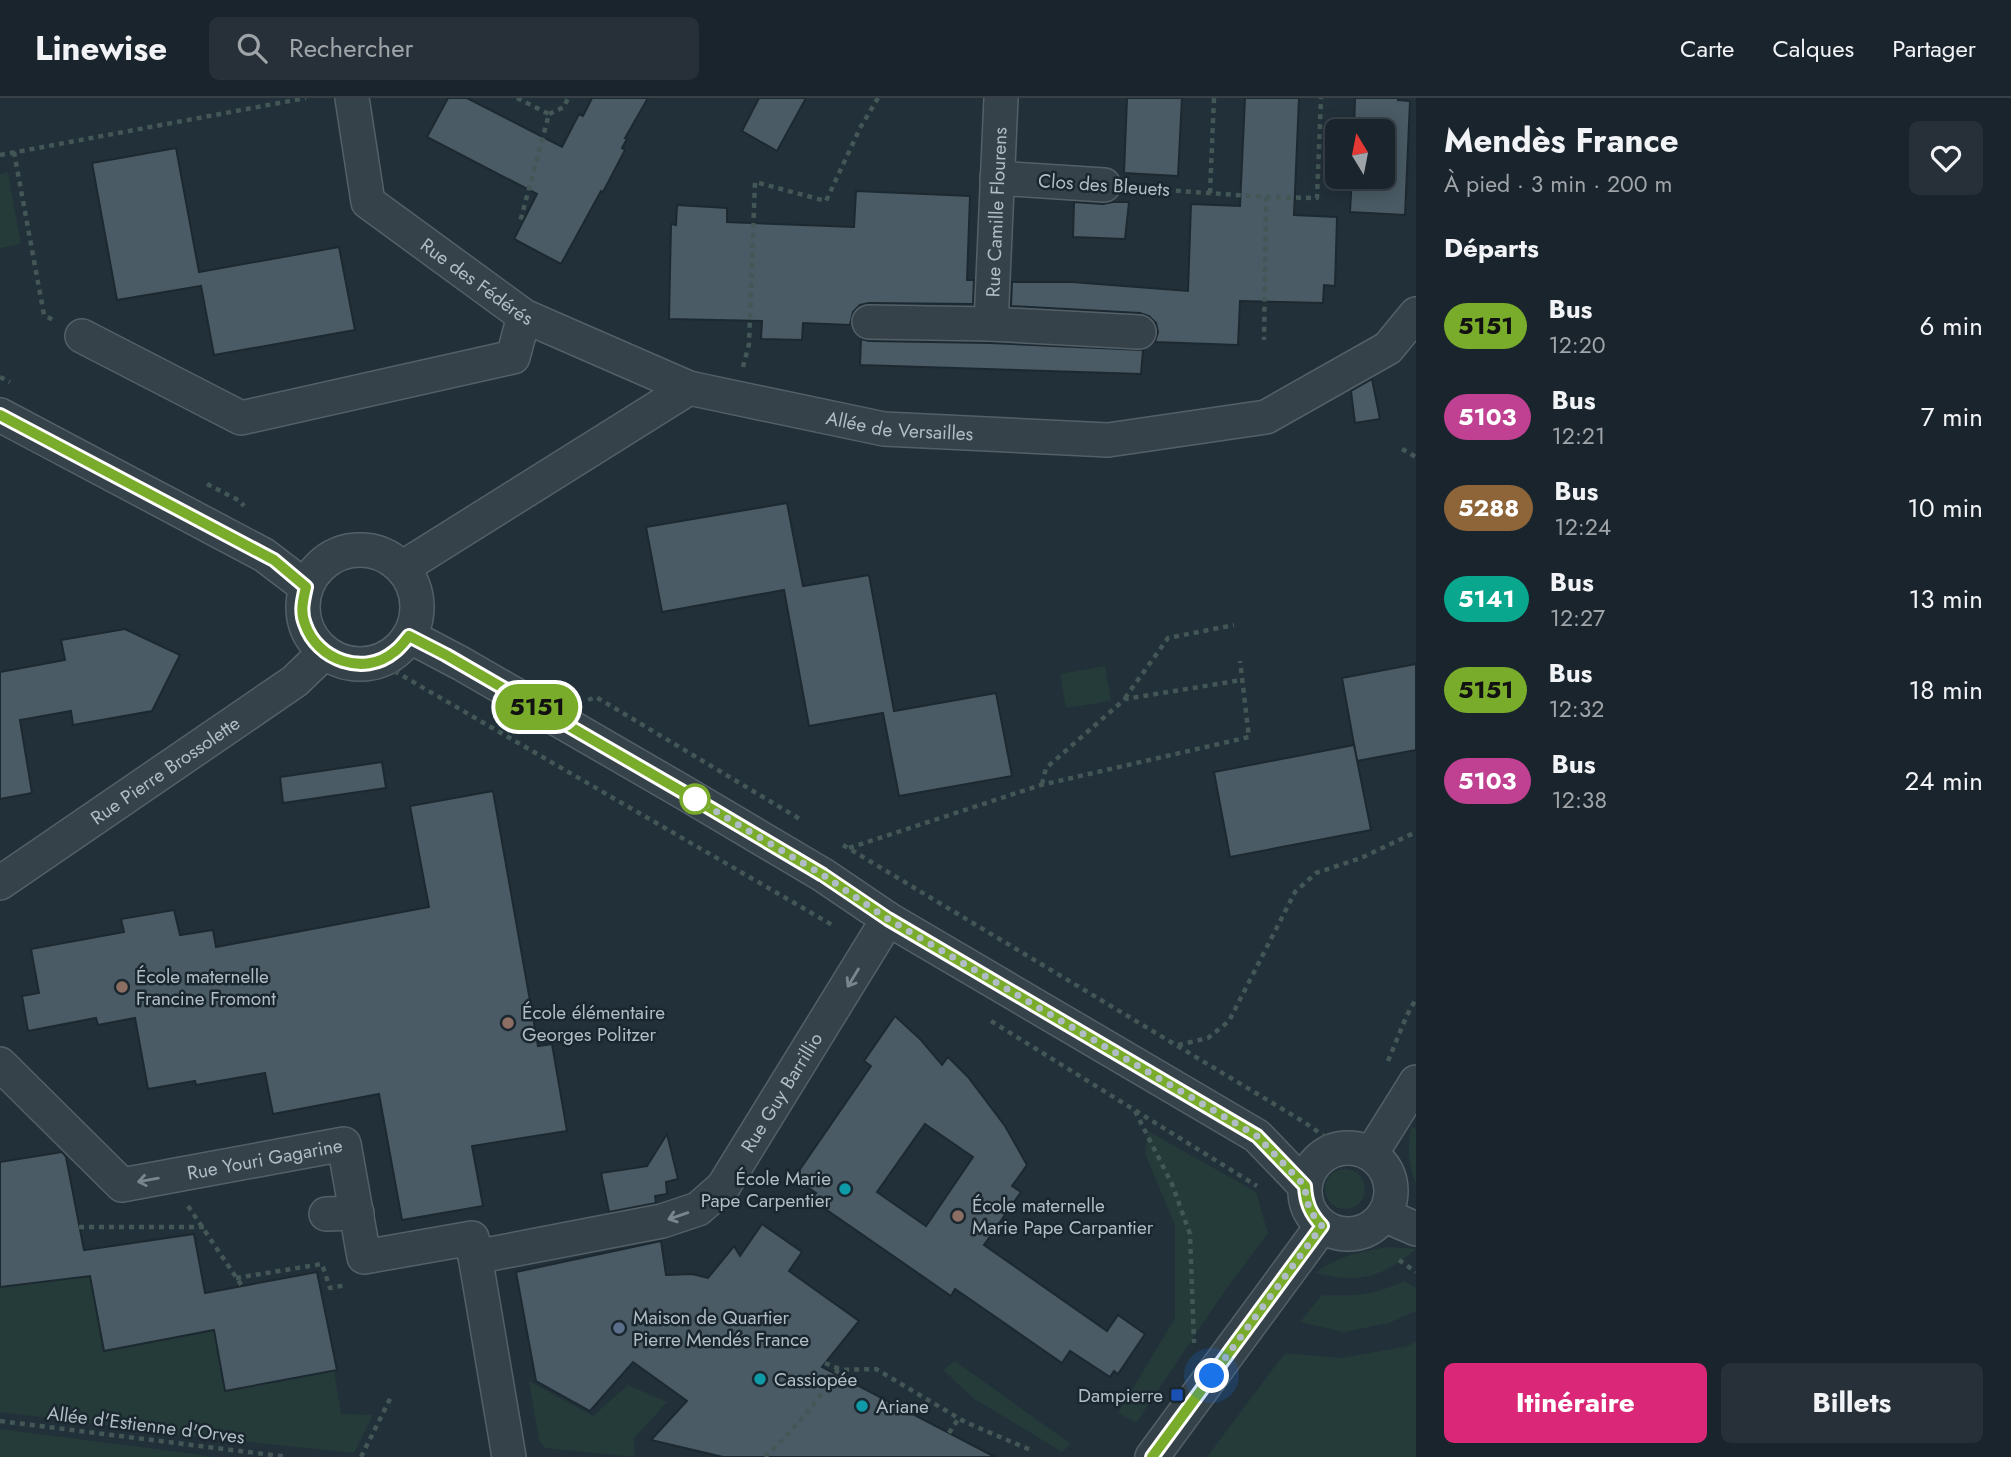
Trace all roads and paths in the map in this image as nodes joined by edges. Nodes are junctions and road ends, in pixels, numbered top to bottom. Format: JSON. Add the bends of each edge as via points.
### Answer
{"nodes":[{"id":1,"x":306,"y":98,"type":"edge"},
{"id":2,"x":352,"y":98,"type":"edge"},
{"id":3,"x":517,"y":98,"type":"edge"},
{"id":4,"x":568,"y":98,"type":"edge"},
{"id":5,"x":878,"y":98,"type":"edge"},
{"id":6,"x":1001,"y":98,"type":"edge"},
{"id":7,"x":1214,"y":98,"type":"edge"},
{"id":8,"x":1321,"y":98,"type":"edge"},
{"id":9,"x":549,"y":114,"type":"junction"},
{"id":10,"x":14,"y":152,"type":"junction"},
{"id":11,"x":0,"y":155,"type":"edge"},
{"id":12,"x":997,"y":178,"type":"junction"},
{"id":13,"x":1104,"y":185,"type":"joint"},
{"id":14,"x":1210,"y":193,"type":"junction"},
{"id":15,"x":1266,"y":197,"type":"junction"},
{"id":16,"x":520,"y":222,"type":"dead end"},
{"id":17,"x":1416,"y":314,"type":"edge"},
{"id":18,"x":524,"y":316,"type":"junction"},
{"id":19,"x":869,"y":322,"type":"dead end"},
{"id":20,"x":991,"y":324,"type":"junction"},
{"id":21,"x":1139,"y":332,"type":"dead end"},
{"id":22,"x":82,"y":336,"type":"joint"},
{"id":23,"x":1264,"y":340,"type":"dead end"},
{"id":24,"x":689,"y":388,"type":"junction"},
{"id":25,"x":735,"y":399,"type":"junction"},
{"id":26,"x":0,"y":415,"type":"edge"},
{"id":27,"x":1402,"y":449,"type":"dead end"},
{"id":28,"x":1416,"y":457,"type":"edge"},
{"id":29,"x":402,"y":568,"type":"junction"},
{"id":30,"x":306,"y":587,"type":"junction"},
{"id":31,"x":1234,"y":625,"type":"dead end"},
{"id":32,"x":409,"y":636,"type":"junction"},
{"id":33,"x":325,"y":652,"type":"junction"},
{"id":34,"x":1240,"y":661,"type":"dead end"},
{"id":35,"x":1242,"y":680,"type":"junction"},
{"id":36,"x":1125,"y":699,"type":"junction"},
{"id":37,"x":578,"y":704,"type":"dead end"},
{"id":38,"x":1041,"y":785,"type":"junction"},
{"id":39,"x":814,"y":828,"type":"dead end"},
{"id":40,"x":1416,"y":832,"type":"edge"},
{"id":41,"x":837,"y":842,"type":"dead end"},
{"id":42,"x":848,"y":848,"type":"junction"},
{"id":43,"x":0,"y":883,"type":"edge"},
{"id":44,"x":888,"y":919,"type":"junction"},
{"id":45,"x":1416,"y":999,"type":"edge"},
{"id":46,"x":1177,"y":1045,"type":"junction"},
{"id":47,"x":0,"y":1065,"type":"edge"},
{"id":48,"x":1385,"y":1070,"type":"dead end"},
{"id":49,"x":1416,"y":1082,"type":"edge"},
{"id":50,"x":1130,"y":1101,"type":"dead end"},
{"id":51,"x":1257,"y":1136,"type":"junction"},
{"id":52,"x":1347,"y":1152,"type":"junction"},
{"id":53,"x":1305,"y":1186,"type":"junction"},
{"id":54,"x":183,"y":1196,"type":"dead end"},
{"id":55,"x":1384,"y":1215,"type":"junction"},
{"id":56,"x":1322,"y":1226,"type":"junction"},
{"id":57,"x":79,"y":1227,"type":"dead end"},
{"id":58,"x":200,"y":1227,"type":"junction"},
{"id":59,"x":209,"y":1227,"type":"dead end"},
{"id":60,"x":1416,"y":1230,"type":"edge"},
{"id":61,"x":475,"y":1257,"type":"junction"},
{"id":62,"x":236,"y":1278,"type":"junction"},
{"id":63,"x":354,"y":1284,"type":"dead end"},
{"id":64,"x":242,"y":1286,"type":"dead end"},
{"id":65,"x":1194,"y":1348,"type":"dead end"},
{"id":66,"x":825,"y":1363,"type":"dead end"},
{"id":67,"x":838,"y":1370,"type":"junction"},
{"id":68,"x":391,"y":1397,"type":"dead end"},
{"id":69,"x":959,"y":1418,"type":"junction"},
{"id":70,"x":0,"y":1421,"type":"edge"},
{"id":71,"x":949,"y":1433,"type":"dead end"},
{"id":72,"x":1033,"y":1451,"type":"dead end"},
{"id":73,"x":1155,"y":1455,"type":"edge"},
{"id":74,"x":288,"y":1457,"type":"edge"},
{"id":75,"x":361,"y":1457,"type":"edge"},
{"id":76,"x":509,"y":1457,"type":"edge"},
{"id":77,"x":765,"y":1457,"type":"edge"}],
"edges":[{"from":1,"to":10,"type":"path"},
{"from":2,"to":18,"type":"street","name":"Rue des Fédérés","via":[[368,202]]},
{"from":3,"to":9,"type":"path"},
{"from":4,"to":9,"type":"path","via":[[564,107]]},
{"from":5,"to":25,"type":"path","via":[[826,201],[755,182],[749,344]]},
{"from":6,"to":12,"type":"street","name":"Rue Camille Flourens"},
{"from":7,"to":14,"type":"path"},
{"from":8,"to":15,"type":"path","name":"Clos des Bleuets","via":[[1317,198]]},
{"from":9,"to":16,"type":"path"},
{"from":10,"to":11,"type":"path"},
{"from":10,"to":22,"type":"path","via":[[44,315]]},
{"from":12,"to":13,"type":"street","name":"Clos des Bleuets"},
{"from":12,"to":20,"type":"street","name":"Rue Camille Flourens"},
{"from":13,"to":14,"type":"path","name":"Clos des Bleuets"},
{"from":14,"to":15,"type":"path","name":"Clos des Bleuets"},
{"from":15,"to":23,"type":"path"},
{"from":17,"to":25,"type":"street","name":"Allée de Versailles","via":[[1388,348],[1266,417],[1108,440],[884,429]]},
{"from":18,"to":22,"type":"street","via":[[513,357],[241,418]]},
{"from":18,"to":24,"type":"street","name":"Rue des Fédérés"},
{"from":19,"to":20,"type":"street","name":"Rue Camille Flourens"},
{"from":20,"to":21,"type":"street","name":"Rue Camille Flourens"},
{"from":24,"to":25,"type":"street","name":"Allée de Versailles"},
{"from":24,"to":29,"type":"street"},
{"from":26,"to":30,"type":"street","via":[[264,555]]},
{"from":27,"to":28,"type":"path"},
{"from":29,"to":30,"type":"street","via":[[387,556],[349,551],[330,557],[315,570]]},
{"from":29,"to":32,"type":"street","via":[[413,584],[417,604]]},
{"from":30,"to":33,"type":"street","via":[[304,623]]},
{"from":31,"to":36,"type":"path","via":[[1168,638]]},
{"from":32,"to":33,"type":"street","via":[[393,653],[377,661],[341,661]]},
{"from":32,"to":44,"type":"street","via":[[683,792]]},
{"from":33,"to":43,"type":"street","name":"Rue Pierre Brossolette","via":[[295,681]]},
{"from":34,"to":35,"type":"path"},
{"from":35,"to":36,"type":"path"},
{"from":35,"to":38,"type":"path","via":[[1249,737]]},
{"from":36,"to":38,"type":"path","via":[[1046,768]]},
{"from":37,"to":39,"type":"path","via":[[596,697]]},
{"from":38,"to":42,"type":"path"},
{"from":40,"to":46,"type":"path","via":[[1316,873],[1295,892],[1229,1021],[1208,1038]]},
{"from":41,"to":42,"type":"path"},
{"from":42,"to":46,"type":"path"},
{"from":44,"to":51,"type":"street"},
{"from":44,"to":61,"type":"street","name":"Rue Guy Barrillio","one_way":true,"via":[[723,1188],[698,1209],[662,1222]]},
{"from":45,"to":48,"type":"path"},
{"from":46,"to":52,"type":"path"},
{"from":61,"to":47,"type":"street","name":"Rue Youri Gagarine","one_way":true,"via":[[472,1238],[364,1257],[346,1212],[344,1144],[122,1185]]},
{"from":49,"to":52,"type":"street"},
{"from":50,"to":65,"type":"path","via":[[1172,1184],[1190,1234]]},
{"from":51,"to":52,"type":"street"},
{"from":51,"to":53,"type":"street"},
{"from":52,"to":53,"type":"street","via":[[1317,1161]]},
{"from":52,"to":55,"type":"street","via":[[1385,1170],[1391,1199]]},
{"from":53,"to":56,"type":"street","via":[[1311,1214]]},
{"from":54,"to":58,"type":"path"},
{"from":55,"to":56,"type":"street","via":[[1374,1226],[1347,1235]]},
{"from":55,"to":60,"type":"street"},
{"from":56,"to":73,"type":"street"},
{"from":57,"to":58,"type":"path"},
{"from":58,"to":59,"type":"path"},
{"from":58,"to":62,"type":"path"},
{"from":61,"to":76,"type":"street"},
{"from":62,"to":63,"type":"path","via":[[322,1264],[330,1288]]},
{"from":62,"to":64,"type":"path"},
{"from":66,"to":67,"type":"path"},
{"from":67,"to":69,"type":"path","via":[[876,1368]]},
{"from":67,"to":77,"type":"path","via":[[822,1395]]},
{"from":68,"to":75,"type":"path"},
{"from":69,"to":71,"type":"path"},
{"from":69,"to":72,"type":"path"},
{"from":70,"to":74,"type":"path","name":"Allée d'Estienne d'Orves"}]}
